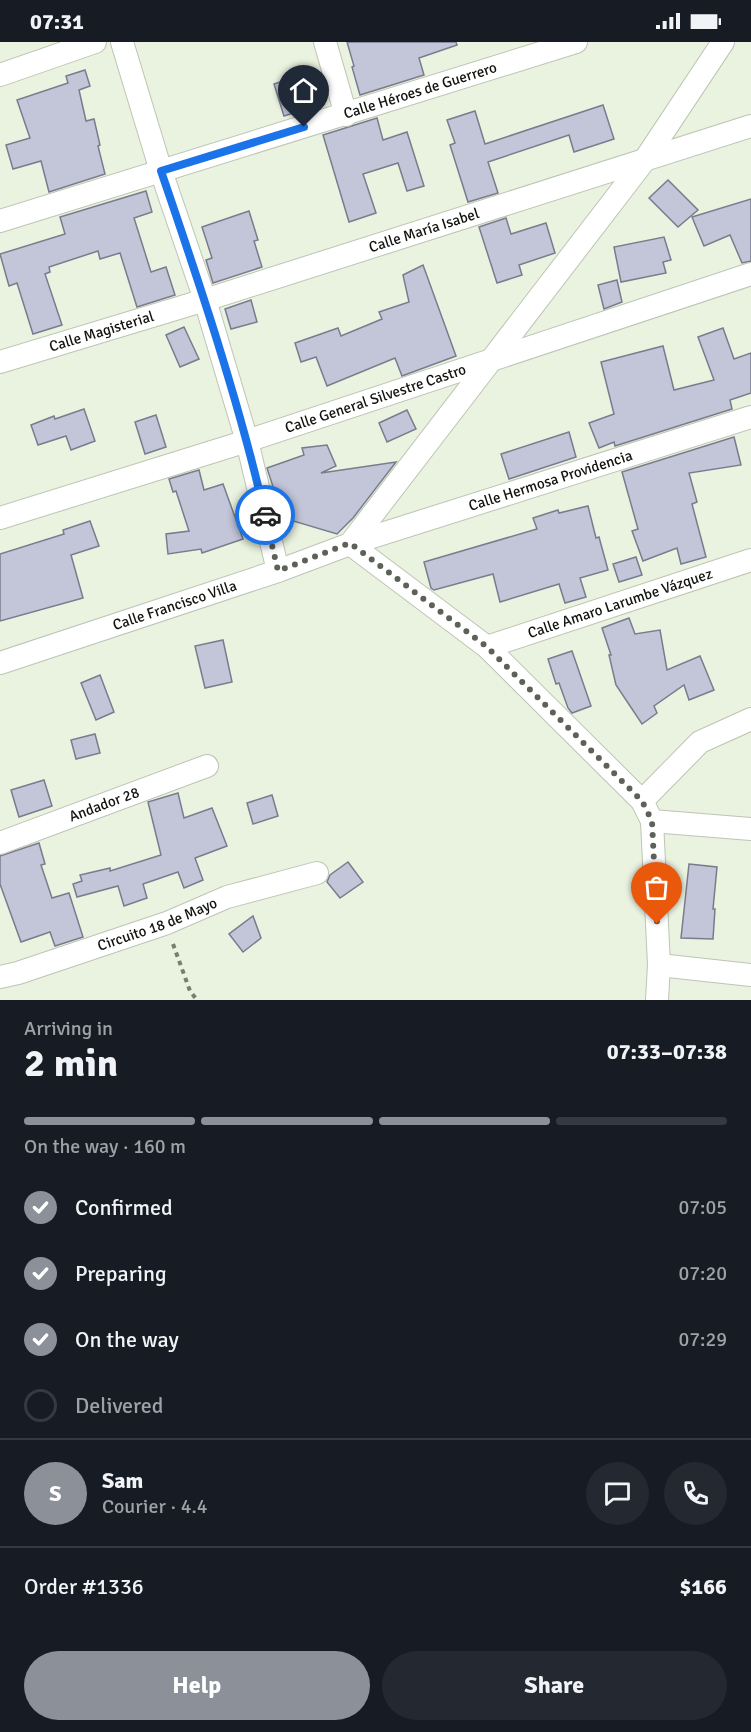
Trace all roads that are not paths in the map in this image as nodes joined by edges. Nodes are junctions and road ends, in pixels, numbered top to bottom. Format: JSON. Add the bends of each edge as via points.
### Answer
{"nodes":[{"id":1,"x":95,"y":42,"type":"edge"},
{"id":2,"x":122,"y":42,"type":"edge"},
{"id":3,"x":325,"y":42,"type":"edge"},
{"id":4,"x":576,"y":42,"type":"edge"},
{"id":5,"x":723,"y":42,"type":"edge"},
{"id":6,"x":0,"y":75,"type":"edge"},
{"id":7,"x":346,"y":114,"type":"junction"},
{"id":8,"x":751,"y":126,"type":"edge"},
{"id":9,"x":644,"y":161,"type":"junction"},
{"id":10,"x":161,"y":171,"type":"junction"},
{"id":11,"x":0,"y":221,"type":"edge"},
{"id":12,"x":751,"y":274,"type":"edge"},
{"id":13,"x":205,"y":300,"type":"junction"},
{"id":14,"x":493,"y":359,"type":"junction"},
{"id":15,"x":0,"y":362,"type":"edge"},
{"id":16,"x":751,"y":417,"type":"edge"},
{"id":17,"x":247,"y":441,"type":"junction"},
{"id":18,"x":0,"y":518,"type":"edge"},
{"id":19,"x":350,"y":543,"type":"junction"},
{"id":20,"x":751,"y":560,"type":"edge"},
{"id":21,"x":278,"y":571,"type":"junction"},
{"id":22,"x":487,"y":647,"type":"junction"},
{"id":23,"x":0,"y":663,"type":"edge"},
{"id":24,"x":751,"y":718,"type":"edge"},
{"id":25,"x":207,"y":766,"type":"dead end"},
{"id":26,"x":647,"y":811,"type":"junction"},
{"id":27,"x":751,"y":829,"type":"edge"},
{"id":28,"x":0,"y":843,"type":"edge"},
{"id":29,"x":317,"y":873,"type":"dead end"},
{"id":30,"x":659,"y":965,"type":"junction"},
{"id":31,"x":751,"y":975,"type":"edge"},
{"id":32,"x":0,"y":977,"type":"edge"},
{"id":33,"x":657,"y":1000,"type":"edge"}],
"edges":[{"from":1,"to":6,"type":"street"},
{"from":2,"to":10,"type":"street"},
{"from":3,"to":7,"type":"street"},
{"from":4,"to":7,"type":"street","name":"Calle Héroes de Guerrero"},
{"from":5,"to":9,"type":"street"},
{"from":7,"to":10,"type":"street","name":"Calle Héroes de Guerrero"},
{"from":8,"to":9,"type":"street","name":"Calle María Isabel"},
{"from":9,"to":13,"type":"street","name":"Calle María Isabel"},
{"from":9,"to":14,"type":"street"},
{"from":10,"to":11,"type":"street","name":"Calle Héroes de Guerrero"},
{"from":10,"to":13,"type":"street"},
{"from":12,"to":14,"type":"street","name":"Calle General Silvestre Castro"},
{"from":13,"to":15,"type":"street","name":"Calle Magisterial"},
{"from":13,"to":17,"type":"street"},
{"from":14,"to":17,"type":"street","name":"Calle General Silvestre Castro"},
{"from":14,"to":19,"type":"street"},
{"from":16,"to":19,"type":"street","name":"Calle Hermosa Providencia"},
{"from":17,"to":18,"type":"street","name":"Calle General Silvestre Castro"},
{"from":17,"to":21,"type":"street"},
{"from":19,"to":21,"type":"street","name":"Calle Francisco Villa"},
{"from":19,"to":22,"type":"street"},
{"from":20,"to":22,"type":"street","name":"Calle Amaro Larumbe Vázquez"},
{"from":21,"to":23,"type":"street","name":"Calle Francisco Villa"},
{"from":22,"to":26,"type":"street"},
{"from":24,"to":26,"type":"street","via":[[700,742]]},
{"from":25,"to":28,"type":"street","name":"Andador 28"},
{"from":26,"to":27,"type":"street"},
{"from":26,"to":30,"type":"street"},
{"from":29,"to":32,"type":"street","name":"Circuito 18 de Mayo","via":[[227,897],[166,923]]},
{"from":30,"to":31,"type":"street"},
{"from":30,"to":33,"type":"street"}]}
